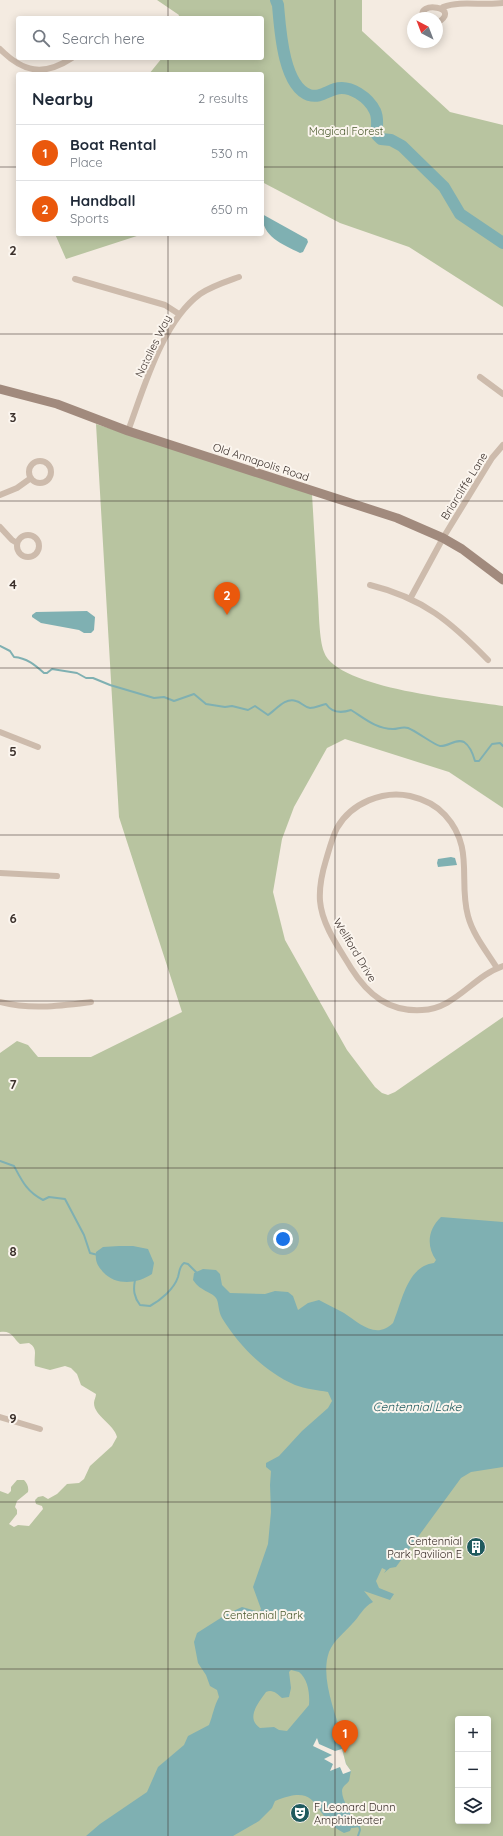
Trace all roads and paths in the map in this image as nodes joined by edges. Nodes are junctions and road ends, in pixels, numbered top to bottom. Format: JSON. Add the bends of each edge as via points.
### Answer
{"nodes":[{"id":1,"x":503,"y":3,"type":"edge"},
{"id":2,"x":443,"y":7,"type":"junction"},
{"id":3,"x":423,"y":12,"type":"edge"},
{"id":4,"x":443,"y":18,"type":"edge"},
{"id":5,"x":0,"y":49,"type":"edge"},
{"id":6,"x":68,"y":60,"type":"edge"},
{"id":7,"x":239,"y":277,"type":"dead end"},
{"id":8,"x":75,"y":279,"type":"dead end"},
{"id":9,"x":179,"y":314,"type":"junction"},
{"id":10,"x":480,"y":377,"type":"dead end"},
{"id":11,"x":0,"y":389,"type":"edge"},
{"id":12,"x":503,"y":394,"type":"edge"},
{"id":13,"x":128,"y":431,"type":"junction"},
{"id":14,"x":503,"y":445,"type":"edge"},
{"id":15,"x":31,"y":478,"type":"dead end"},
{"id":16,"x":0,"y":495,"type":"edge"},
{"id":17,"x":0,"y":527,"type":"edge"},
{"id":18,"x":443,"y":538,"type":"junction"},
{"id":19,"x":17,"y":543,"type":"dead end"},
{"id":20,"x":503,"y":580,"type":"edge"},
{"id":21,"x":370,"y":585,"type":"dead end"},
{"id":22,"x":410,"y":599,"type":"junction"},
{"id":23,"x":488,"y":660,"type":"dead end"},
{"id":24,"x":0,"y":732,"type":"edge"},
{"id":25,"x":38,"y":747,"type":"dead end"},
{"id":26,"x":0,"y":873,"type":"edge"},
{"id":27,"x":57,"y":876,"type":"dead end"},
{"id":28,"x":500,"y":967,"type":"edge"},
{"id":29,"x":0,"y":1002,"type":"edge"},
{"id":30,"x":91,"y":1002,"type":"dead end"},
{"id":31,"x":0,"y":1417,"type":"edge"},
{"id":32,"x":40,"y":1429,"type":"dead end"}],
"edges":[{"from":1,"to":2,"type":"street","via":[[454,3]]},
{"from":2,"to":3,"type":"street","via":[[436,2],[430,3]]},
{"from":2,"to":4,"type":"street"},
{"from":5,"to":6,"type":"street","via":[[17,64],[35,70],[53,68]]},
{"from":7,"to":9,"type":"street","name":"Natalies Way","via":[[209,288]]},
{"from":8,"to":9,"type":"street","via":[[164,304]]},
{"from":9,"to":13,"type":"street","name":"Natalies Way","via":[[154,362]]},
{"from":10,"to":12,"type":"street"},
{"from":11,"to":13,"type":"street","name":"Old Annapolis Road","via":[[57,404]]},
{"from":13,"to":18,"type":"street","name":"Old Annapolis Road","via":[[397,518]]},
{"from":14,"to":18,"type":"street","name":"Briarcliffe Lane","via":[[492,458]]},
{"from":15,"to":16,"type":"street"},
{"from":17,"to":19,"type":"street"},
{"from":18,"to":20,"type":"street","name":"Old Annapolis Road","via":[[481,562]]},
{"from":18,"to":22,"type":"street","name":"Briarcliffe Lane"},
{"from":21,"to":22,"type":"street","via":[[394,591]]},
{"from":22,"to":23,"type":"street","via":[[446,620]]},
{"from":24,"to":25,"type":"street"},
{"from":26,"to":27,"type":"street"},
{"from":28,"to":28,"type":"street","name":"Wellford Drive","via":[[472,927],[468,916],[460,838],[444,814],[420,799],[395,795],[372,799],[346,816],[330,845],[320,901],[329,930],[361,983],[373,996],[399,1009],[436,1008],[448,1003],[479,979]]},
{"from":29,"to":30,"type":"street","via":[[45,1008]]},
{"from":31,"to":32,"type":"street"}]}
